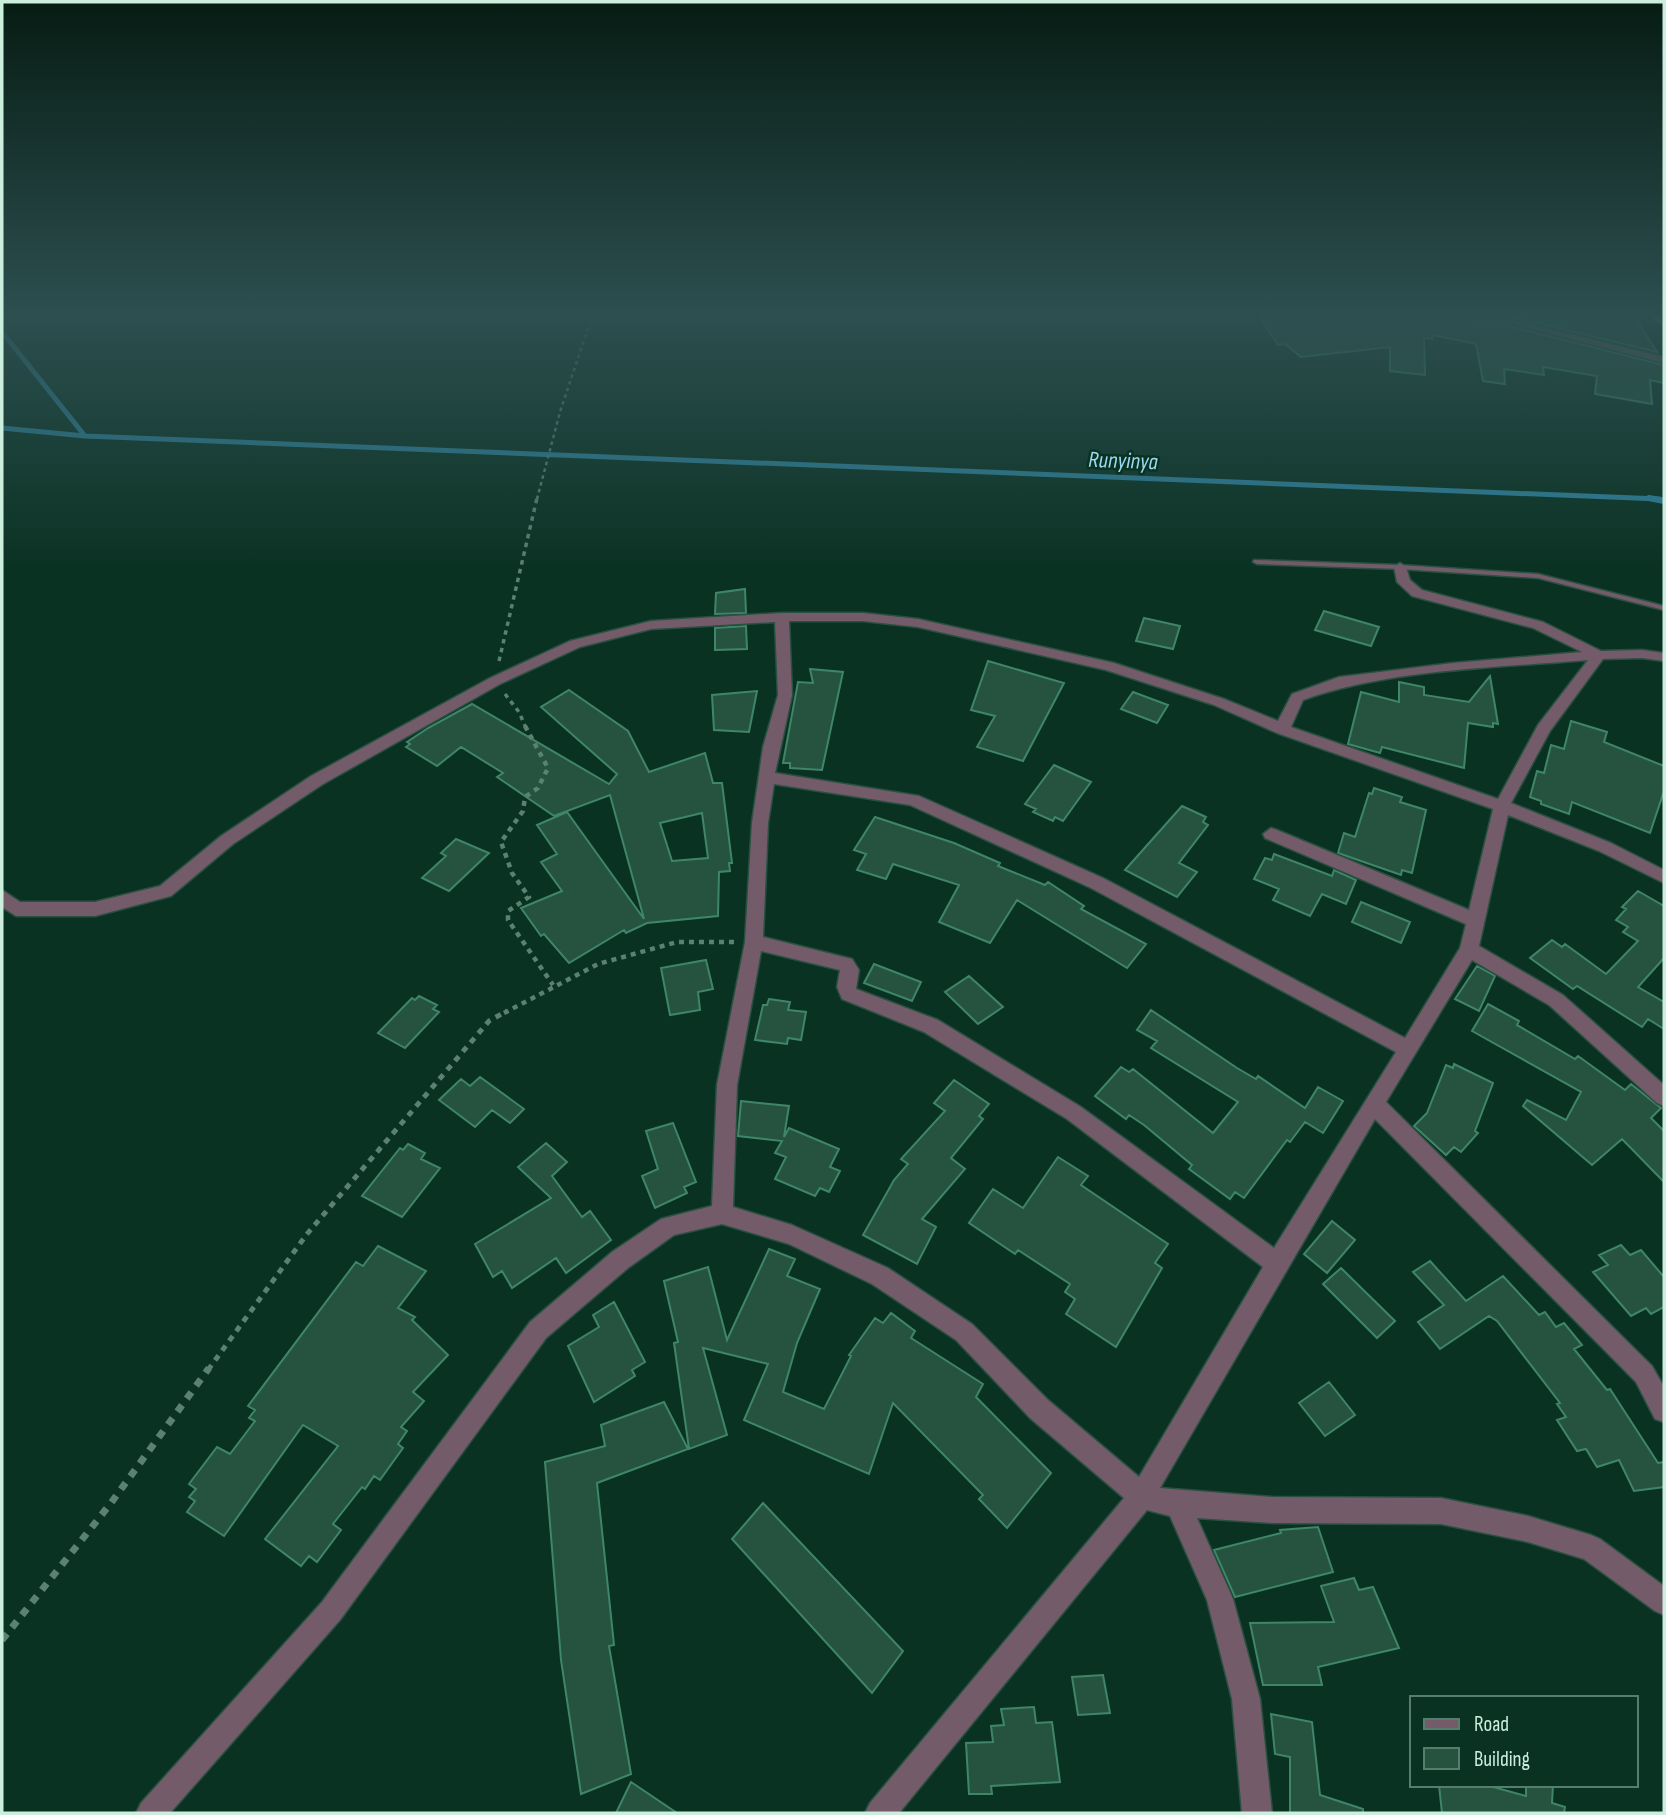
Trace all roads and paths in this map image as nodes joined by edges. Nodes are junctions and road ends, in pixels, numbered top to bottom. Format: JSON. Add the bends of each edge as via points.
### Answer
{"nodes":[{"id":1,"x":1257,"y":562,"type":"dead end"},
{"id":2,"x":1400,"y":566,"type":"junction"},
{"id":3,"x":1664,"y":608,"type":"edge"},
{"id":4,"x":782,"y":617,"type":"junction"},
{"id":5,"x":1599,"y":655,"type":"junction"},
{"id":6,"x":1664,"y":657,"type":"edge"},
{"id":7,"x":1282,"y":729,"type":"junction"},
{"id":8,"x":767,"y":777,"type":"junction"},
{"id":9,"x":1502,"y":806,"type":"junction"},
{"id":10,"x":1271,"y":834,"type":"dead end"},
{"id":11,"x":1664,"y":877,"type":"edge"},
{"id":12,"x":2,"y":897,"type":"edge"},
{"id":13,"x":1475,"y":920,"type":"junction"},
{"id":14,"x":754,"y":942,"type":"junction"},
{"id":15,"x":1469,"y":949,"type":"junction"},
{"id":16,"x":1408,"y":1049,"type":"junction"},
{"id":17,"x":1664,"y":1097,"type":"edge"},
{"id":18,"x":1374,"y":1104,"type":"junction"},
{"id":19,"x":722,"y":1214,"type":"junction"},
{"id":20,"x":1278,"y":1264,"type":"junction"},
{"id":21,"x":1664,"y":1410,"type":"edge"},
{"id":22,"x":1142,"y":1496,"type":"junction"},
{"id":23,"x":1178,"y":1504,"type":"junction"},
{"id":24,"x":1664,"y":1602,"type":"edge"},
{"id":25,"x":2,"y":1640,"type":"edge"},
{"id":26,"x":151,"y":1813,"type":"edge"},
{"id":27,"x":880,"y":1813,"type":"edge"},
{"id":28,"x":1257,"y":1813,"type":"edge"}],
"edges":[{"from":1,"to":2,"type":"lane"},
{"from":2,"to":3,"type":"lane","via":[[1538,576]]},
{"from":2,"to":5,"type":"street","via":[[1404,582],[1417,593],[1538,625]]},
{"from":4,"to":7,"type":"street","via":[[863,617],[974,634],[1109,666],[1219,702]]},
{"from":4,"to":8,"type":"street","via":[[785,695]]},
{"from":4,"to":12,"type":"street","via":[[651,625],[575,644],[495,681],[317,780],[227,840],[165,891],[95,909],[16,909]]},
{"from":5,"to":6,"type":"street"},
{"from":5,"to":7,"type":"street","via":[[1339,682],[1297,697]]},
{"from":5,"to":9,"type":"street","via":[[1543,729]]},
{"from":7,"to":9,"type":"street"},
{"from":8,"to":14,"type":"street"},
{"from":8,"to":16,"type":"street","via":[[913,800],[1097,883]]},
{"from":9,"to":11,"type":"street","via":[[1605,847]]},
{"from":9,"to":13,"type":"street"},
{"from":10,"to":13,"type":"street"},
{"from":13,"to":15,"type":"street"},
{"from":14,"to":19,"type":"street","via":[[727,1085]]},
{"from":14,"to":20,"type":"street","via":[[846,964],[849,994],[930,1026],[1074,1113]]},
{"from":14,"to":25,"type":"path","via":[[677,942],[598,964],[489,1021],[307,1234],[110,1503]]},
{"from":15,"to":16,"type":"street"},
{"from":15,"to":17,"type":"street","via":[[1556,1000]]},
{"from":16,"to":18,"type":"street"},
{"from":18,"to":20,"type":"street"},
{"from":18,"to":21,"type":"street","via":[[1644,1374]]},
{"from":19,"to":22,"type":"street","via":[[792,1235],[880,1276],[964,1332],[1039,1409]]},
{"from":19,"to":26,"type":"street","via":[[670,1226],[620,1260],[538,1330],[331,1611]]},
{"from":20,"to":22,"type":"street"},
{"from":22,"to":23,"type":"street"},
{"from":22,"to":27,"type":"street"},
{"from":23,"to":24,"type":"street","via":[[1454,1514],[1591,1548]]},
{"from":23,"to":28,"type":"street","via":[[1220,1599],[1242,1687]]}]}
